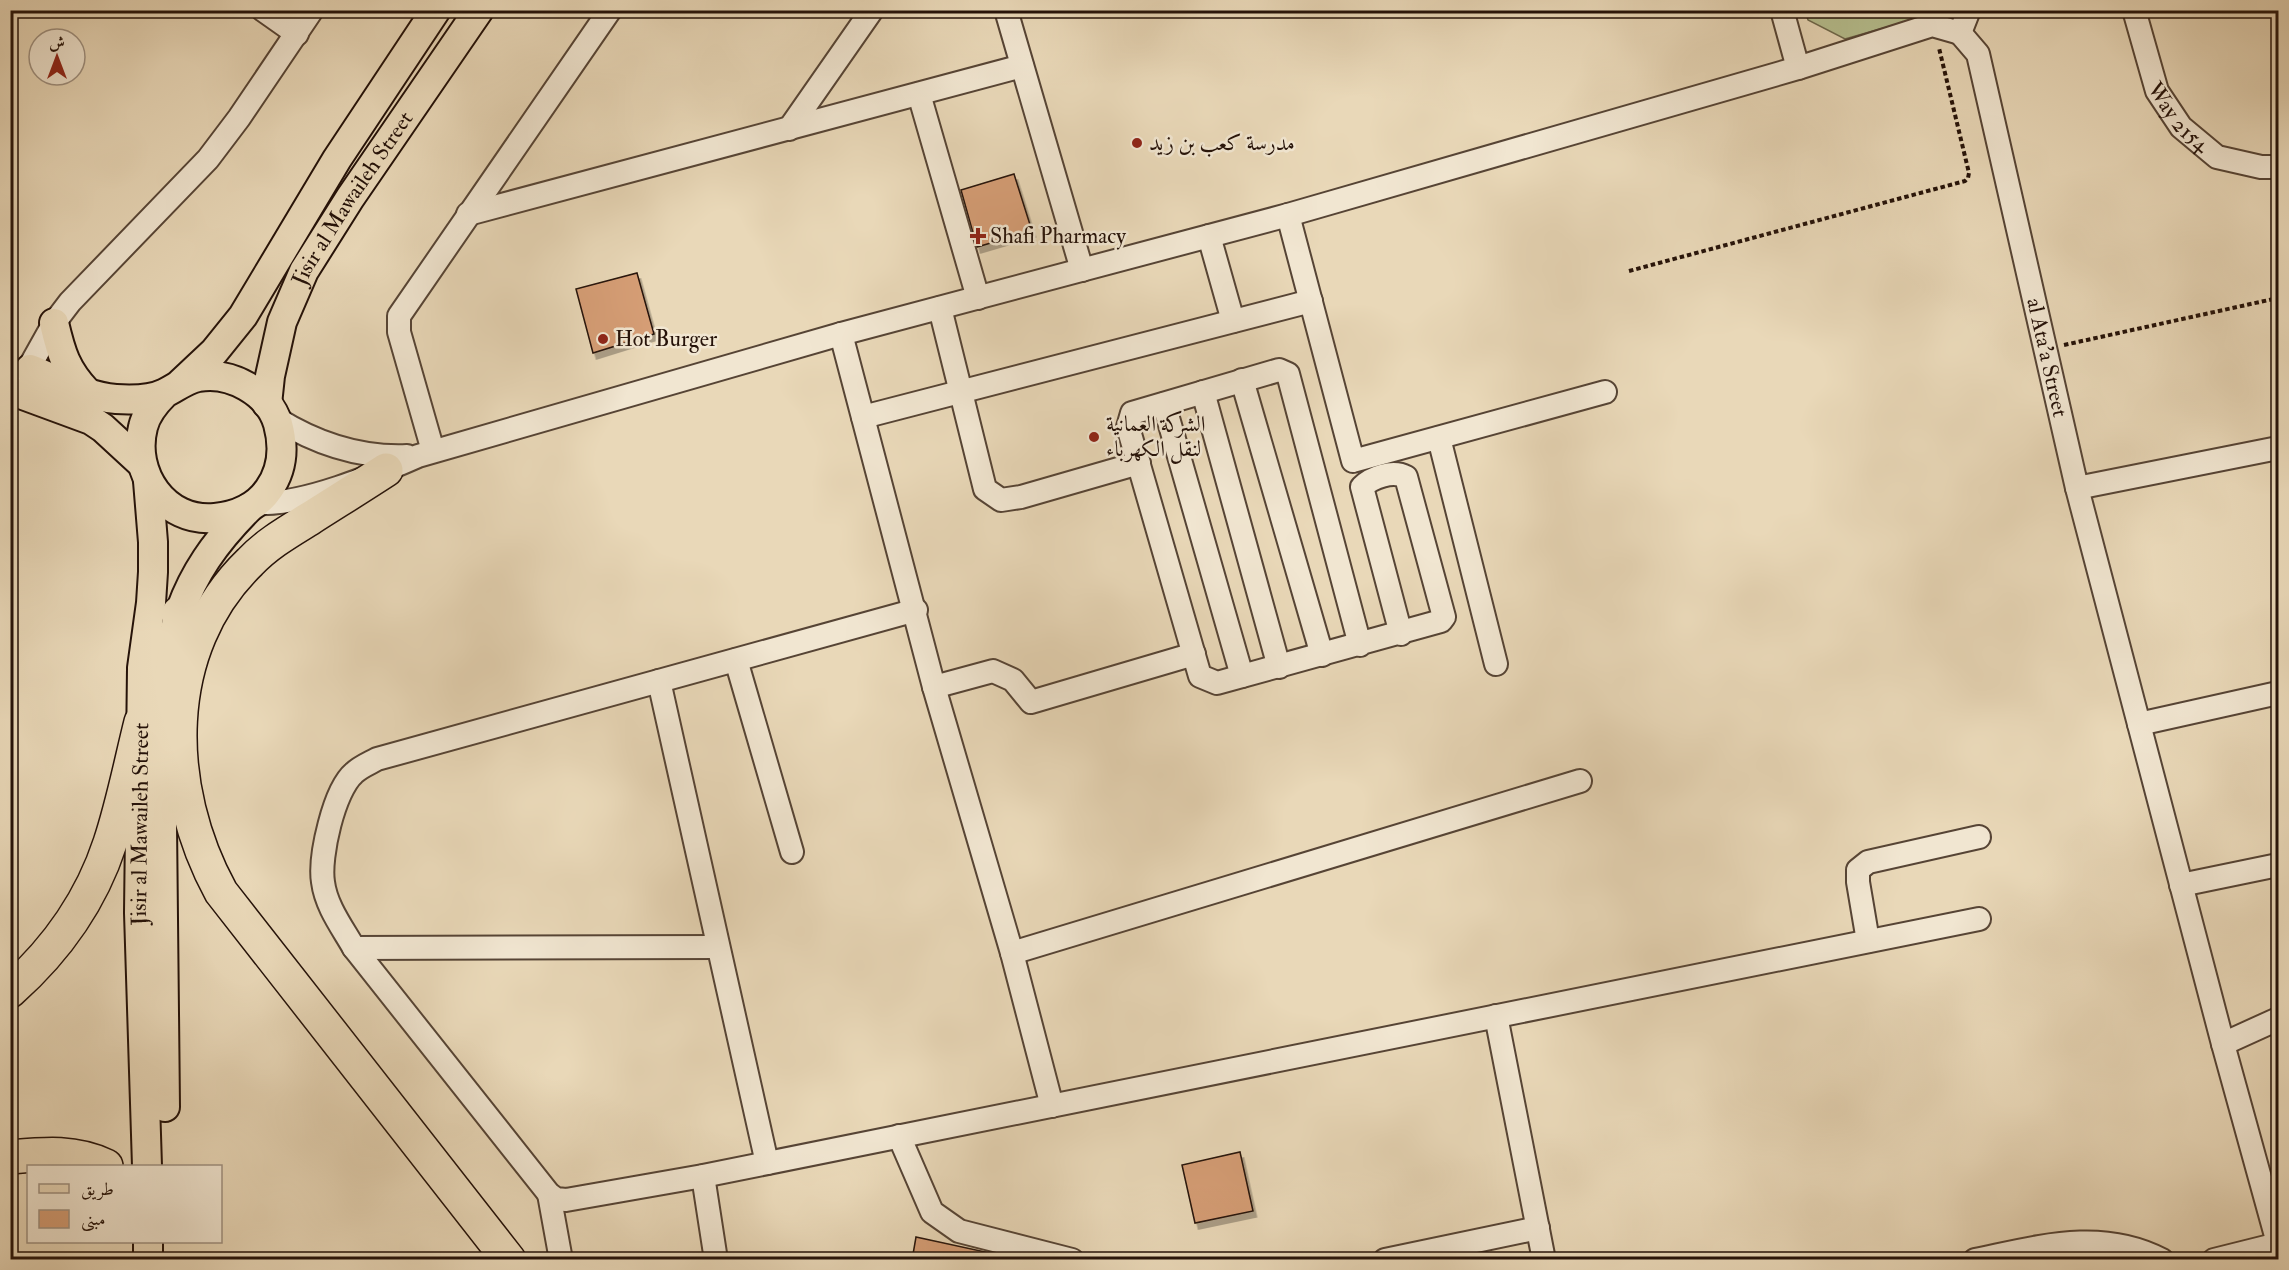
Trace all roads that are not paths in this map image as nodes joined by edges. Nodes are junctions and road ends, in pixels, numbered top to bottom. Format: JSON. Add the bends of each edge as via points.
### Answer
{"nodes":[{"id":1,"x":263,"y":10,"type":"edge"},
{"id":2,"x":312,"y":10,"type":"edge"},
{"id":3,"x":436,"y":10,"type":"edge"},
{"id":4,"x":479,"y":10,"type":"edge"},
{"id":5,"x":610,"y":10,"type":"edge"},
{"id":6,"x":872,"y":10,"type":"edge"},
{"id":7,"x":1006,"y":10,"type":"edge"},
{"id":8,"x":1782,"y":10,"type":"edge"},
{"id":9,"x":1969,"y":10,"type":"edge"},
{"id":10,"x":2134,"y":10,"type":"edge"},
{"id":11,"x":1960,"y":33,"type":"junction"},
{"id":12,"x":297,"y":34,"type":"junction"},
{"id":13,"x":1022,"y":66,"type":"junction"},
{"id":14,"x":1798,"y":68,"type":"junction"},
{"id":15,"x":919,"y":94,"type":"junction"},
{"id":16,"x":789,"y":129,"type":"junction"},
{"id":17,"x":2278,"y":167,"type":"edge"},
{"id":18,"x":468,"y":214,"type":"junction"},
{"id":19,"x":1288,"y":215,"type":"junction"},
{"id":20,"x":1209,"y":236,"type":"junction"},
{"id":21,"x":1082,"y":270,"type":"junction"},
{"id":22,"x":978,"y":298,"type":"junction"},
{"id":23,"x":1311,"y":301,"type":"junction"},
{"id":24,"x":940,"y":308,"type":"junction"},
{"id":25,"x":1233,"y":321,"type":"junction"},
{"id":26,"x":54,"y":323,"type":"junction"},
{"id":27,"x":841,"y":334,"type":"junction"},
{"id":28,"x":1242,"y":380,"type":"junction"},
{"id":29,"x":17,"y":388,"type":"edge"},
{"id":30,"x":173,"y":388,"type":"junction"},
{"id":31,"x":962,"y":391,"type":"junction"},
{"id":32,"x":87,"y":392,"type":"junction"},
{"id":33,"x":1203,"y":392,"type":"junction"},
{"id":34,"x":1605,"y":392,"type":"dead end"},
{"id":35,"x":1164,"y":404,"type":"junction"},
{"id":36,"x":272,"y":411,"type":"junction"},
{"id":37,"x":863,"y":417,"type":"junction"},
{"id":38,"x":1439,"y":438,"type":"junction"},
{"id":39,"x":2278,"y":448,"type":"edge"},
{"id":40,"x":426,"y":454,"type":"junction"},
{"id":41,"x":1139,"y":463,"type":"junction"},
{"id":42,"x":386,"y":470,"type":"junction"},
{"id":43,"x":144,"y":472,"type":"junction"},
{"id":44,"x":2077,"y":488,"type":"junction"},
{"id":45,"x":253,"y":505,"type":"junction"},
{"id":46,"x":916,"y":610,"type":"junction"},
{"id":47,"x":179,"y":613,"type":"junction"},
{"id":48,"x":1401,"y":634,"type":"junction"},
{"id":49,"x":1360,"y":645,"type":"junction"},
{"id":50,"x":1194,"y":654,"type":"junction"},
{"id":51,"x":1322,"y":655,"type":"junction"},
{"id":52,"x":736,"y":660,"type":"junction"},
{"id":53,"x":1496,"y":664,"type":"dead end"},
{"id":54,"x":1279,"y":667,"type":"junction"},
{"id":55,"x":1242,"y":676,"type":"junction"},
{"id":56,"x":658,"y":681,"type":"junction"},
{"id":57,"x":934,"y":687,"type":"junction"},
{"id":58,"x":2278,"y":693,"type":"edge"},
{"id":59,"x":141,"y":722,"type":"junction"},
{"id":60,"x":2139,"y":724,"type":"junction"},
{"id":61,"x":1580,"y":782,"type":"dead end"},
{"id":62,"x":183,"y":790,"type":"junction"},
{"id":63,"x":1979,"y":837,"type":"dead end"},
{"id":64,"x":792,"y":852,"type":"dead end"},
{"id":65,"x":2278,"y":864,"type":"edge"},
{"id":66,"x":2181,"y":885,"type":"junction"},
{"id":67,"x":1979,"y":919,"type":"dead end"},
{"id":68,"x":1868,"y":941,"type":"junction"},
{"id":69,"x":718,"y":946,"type":"junction"},
{"id":70,"x":354,"y":948,"type":"junction"},
{"id":71,"x":1012,"y":952,"type":"junction"},
{"id":72,"x":10,"y":991,"type":"edge"},
{"id":73,"x":1496,"y":1016,"type":"junction"},
{"id":74,"x":2278,"y":1019,"type":"edge"},
{"id":75,"x":2223,"y":1044,"type":"junction"},
{"id":76,"x":1052,"y":1106,"type":"junction"},
{"id":77,"x":899,"y":1136,"type":"junction"},
{"id":78,"x":10,"y":1157,"type":"edge"},
{"id":79,"x":766,"y":1163,"type":"junction"},
{"id":80,"x":102,"y":1165,"type":"edge"},
{"id":81,"x":147,"y":1165,"type":"edge"},
{"id":82,"x":165,"y":1165,"type":"edge"},
{"id":83,"x":703,"y":1176,"type":"junction"},
{"id":84,"x":549,"y":1194,"type":"junction"},
{"id":85,"x":1538,"y":1228,"type":"junction"},
{"id":86,"x":148,"y":1243,"type":"edge"},
{"id":87,"x":166,"y":1243,"type":"edge"},
{"id":88,"x":2278,"y":1244,"type":"edge"},
{"id":89,"x":148,"y":1260,"type":"edge"},
{"id":90,"x":166,"y":1260,"type":"edge"},
{"id":91,"x":509,"y":1260,"type":"edge"},
{"id":92,"x":561,"y":1260,"type":"edge"},
{"id":93,"x":716,"y":1260,"type":"edge"},
{"id":94,"x":1072,"y":1260,"type":"edge"},
{"id":95,"x":1385,"y":1260,"type":"edge"},
{"id":96,"x":1544,"y":1260,"type":"edge"},
{"id":97,"x":1975,"y":1260,"type":"edge"},
{"id":98,"x":2162,"y":1260,"type":"edge"},
{"id":99,"x":2214,"y":1260,"type":"edge"}],
"edges":[{"from":1,"to":12,"type":"street"},
{"from":2,"to":12,"type":"street"},
{"from":3,"to":30,"type":"main road","name":"Jisir al Mawaileh Street","via":[[337,159],[243,316],[214,352]]},
{"from":4,"to":36,"type":"main road","name":"Jisir al Mawaileh Street","via":[[304,271],[282,322],[270,376]]},
{"from":5,"to":18,"type":"street"},
{"from":6,"to":16,"type":"street"},
{"from":7,"to":13,"type":"street"},
{"from":8,"to":14,"type":"street"},
{"from":9,"to":11,"type":"street"},
{"from":10,"to":17,"type":"street","name":"Way 2154","via":[[2157,92],[2181,127],[2217,157],[2261,168]]},
{"from":11,"to":14,"type":"street","via":[[1932,25]]},
{"from":11,"to":44,"type":"street","name":"al Ata'a Street","via":[[1978,54]]},
{"from":12,"to":26,"type":"street","via":[[208,159],[75,296]]},
{"from":13,"to":15,"type":"street"},
{"from":13,"to":21,"type":"street"},
{"from":14,"to":19,"type":"street"},
{"from":15,"to":16,"type":"street"},
{"from":15,"to":22,"type":"street"},
{"from":16,"to":18,"type":"street"},
{"from":18,"to":40,"type":"street","via":[[398,321]]},
{"from":19,"to":20,"type":"street"},
{"from":19,"to":23,"type":"street"},
{"from":20,"to":21,"type":"street"},
{"from":20,"to":25,"type":"street"},
{"from":21,"to":22,"type":"street"},
{"from":22,"to":24,"type":"street"},
{"from":23,"to":25,"type":"street"},
{"from":23,"to":38,"type":"street","via":[[1353,461]]},
{"from":24,"to":27,"type":"street"},
{"from":24,"to":31,"type":"street"},
{"from":25,"to":31,"type":"street"},
{"from":26,"to":29,"type":"street"},
{"from":26,"to":32,"type":"main road","via":[[65,363]]},
{"from":27,"to":37,"type":"street"},
{"from":27,"to":40,"type":"street"},
{"from":28,"to":33,"type":"street"},
{"from":28,"to":49,"type":"street","via":[[1279,370],[1288,374]]},
{"from":28,"to":51,"type":"street"},
{"from":29,"to":32,"type":"main road"},
{"from":29,"to":43,"type":"main road","via":[[91,420]]},
{"from":30,"to":32,"type":"main road","via":[[125,400]]},
{"from":30,"to":36,"type":"main road","via":[[199,377],[237,381],[254,390]]},
{"from":30,"to":43,"type":"main road","via":[[152,408],[143,425],[139,444]]},
{"from":31,"to":37,"type":"street"},
{"from":31,"to":41,"type":"street","via":[[985,489],[1001,500]]},
{"from":33,"to":35,"type":"street"},
{"from":33,"to":54,"type":"street"},
{"from":34,"to":38,"type":"street"},
{"from":35,"to":41,"type":"street","via":[[1132,413],[1128,427]]},
{"from":35,"to":55,"type":"street"},
{"from":36,"to":40,"type":"street","via":[[320,442],[344,450],[368,455]]},
{"from":36,"to":45,"type":"main road","via":[[282,437],[280,464],[269,490]]},
{"from":37,"to":46,"type":"street"},
{"from":38,"to":53,"type":"street"},
{"from":39,"to":44,"type":"street"},
{"from":40,"to":42,"type":"street"},
{"from":41,"to":50,"type":"street"},
{"from":42,"to":45,"type":"street","via":[[298,500]]},
{"from":42,"to":62,"type":"highway","via":[[270,544],[243,569],[215,605],[193,656],[182,709]]},
{"from":43,"to":45,"type":"main road","via":[[159,497],[193,517],[232,516]]},
{"from":43,"to":59,"type":"main road","name":"Jisir al Mawaileh Street","via":[[153,572],[142,668]]},
{"from":44,"to":60,"type":"street","name":"al Ata'a Street"},
{"from":45,"to":47,"type":"main road","name":"Jisir al Mawaileh Street","via":[[214,545]]},
{"from":46,"to":52,"type":"street"},
{"from":46,"to":57,"type":"street"},
{"from":47,"to":62,"type":"highway","via":[[181,652],[173,736]]},
{"from":47,"to":82,"type":"main road","name":"Jisir al Mawaileh Street","via":[[167,668],[161,730]]},
{"from":48,"to":48,"type":"street","via":[[1362,487],[1369,480],[1399,473],[1406,477],[1444,617]]},
{"from":48,"to":49,"type":"street"},
{"from":49,"to":51,"type":"street"},
{"from":50,"to":55,"type":"street","via":[[1200,676],[1217,683]]},
{"from":50,"to":57,"type":"street","via":[[1031,702],[1013,680],[993,671]]},
{"from":51,"to":54,"type":"street"},
{"from":52,"to":56,"type":"street"},
{"from":52,"to":64,"type":"street"},
{"from":54,"to":55,"type":"street"},
{"from":56,"to":69,"type":"street"},
{"from":56,"to":70,"type":"street","via":[[378,759],[353,773],[336,799],[323,881],[334,915]]},
{"from":57,"to":71,"type":"street"},
{"from":58,"to":60,"type":"street"},
{"from":59,"to":72,"type":"highway","via":[[111,842],[91,890],[64,933]]},
{"from":59,"to":81,"type":"main road","name":"Jisir al Mawaileh Street","via":[[139,913]]},
{"from":60,"to":66,"type":"street","name":"al Ata'a Street"},
{"from":61,"to":71,"type":"street"},
{"from":62,"to":91,"type":"highway","via":[[197,843],[221,892]]},
{"from":63,"to":68,"type":"street","via":[[1868,862],[1858,870]]},
{"from":65,"to":66,"type":"street"},
{"from":66,"to":75,"type":"street","name":"al Ata'a Street"},
{"from":67,"to":68,"type":"street"},
{"from":68,"to":73,"type":"street"},
{"from":69,"to":70,"type":"street"},
{"from":69,"to":79,"type":"street"},
{"from":70,"to":84,"type":"street"},
{"from":71,"to":76,"type":"street"},
{"from":73,"to":76,"type":"street"},
{"from":73,"to":85,"type":"street"},
{"from":74,"to":75,"type":"street"},
{"from":75,"to":88,"type":"street","name":"al Ata'a Street"},
{"from":76,"to":77,"type":"street"},
{"from":77,"to":79,"type":"street"},
{"from":77,"to":94,"type":"street","via":[[932,1212],[959,1231]]},
{"from":78,"to":80,"type":"highway","via":[[70,1154]]},
{"from":79,"to":83,"type":"street"},
{"from":83,"to":84,"type":"street","via":[[566,1200]]},
{"from":83,"to":93,"type":"street"},
{"from":84,"to":92,"type":"street"},
{"from":85,"to":95,"type":"street"},
{"from":85,"to":96,"type":"street"},
{"from":86,"to":89,"type":"main road"},
{"from":87,"to":90,"type":"main road"},
{"from":88,"to":99,"type":"street"},
{"from":97,"to":98,"type":"street","via":[[2086,1241],[2127,1246]]}]}
